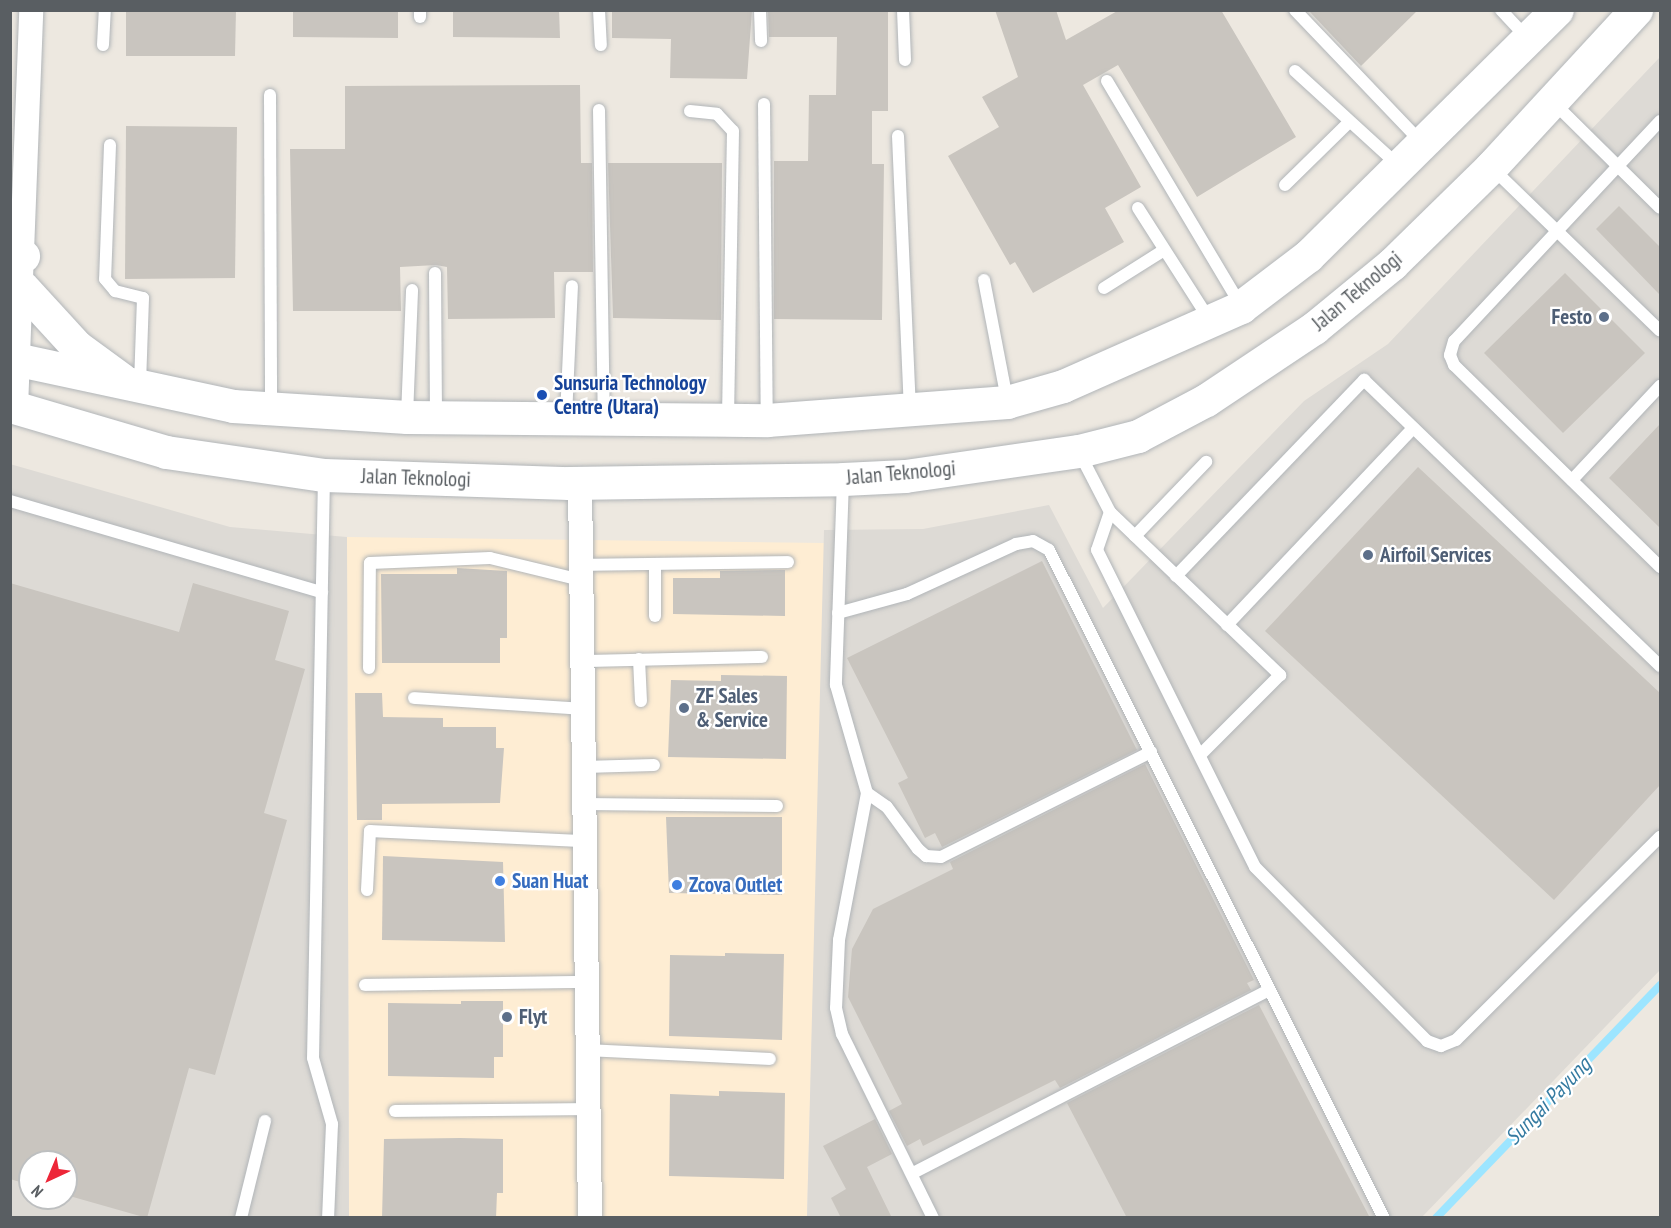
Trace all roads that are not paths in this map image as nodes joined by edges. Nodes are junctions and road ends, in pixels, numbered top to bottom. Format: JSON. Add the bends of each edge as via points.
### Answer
{"nodes":[{"id":1,"x":31,"y":10,"type":"edge"},
{"id":2,"x":105,"y":10,"type":"edge"},
{"id":3,"x":599,"y":10,"type":"edge"},
{"id":4,"x":760,"y":10,"type":"edge"},
{"id":5,"x":903,"y":10,"type":"edge"},
{"id":6,"x":1295,"y":10,"type":"edge"},
{"id":7,"x":1501,"y":10,"type":"edge"},
{"id":8,"x":1557,"y":10,"type":"edge"},
{"id":9,"x":1636,"y":10,"type":"edge"},
{"id":10,"x":1528,"y":39,"type":"junction"},
{"id":11,"x":761,"y":41,"type":"dead end"},
{"id":12,"x":103,"y":45,"type":"dead end"},
{"id":13,"x":600,"y":45,"type":"dead end"},
{"id":14,"x":904,"y":60,"type":"dead end"},
{"id":15,"x":1295,"y":71,"type":"dead end"},
{"id":16,"x":1107,"y":81,"type":"dead end"},
{"id":17,"x":270,"y":95,"type":"dead end"},
{"id":18,"x":1554,"y":103,"type":"junction"},
{"id":19,"x":764,"y":104,"type":"dead end"},
{"id":20,"x":599,"y":110,"type":"dead end"},
{"id":21,"x":690,"y":111,"type":"dead end"},
{"id":22,"x":1660,"y":121,"type":"edge"},
{"id":23,"x":1349,"y":122,"type":"junction"},
{"id":24,"x":898,"y":136,"type":"dead end"},
{"id":25,"x":110,"y":145,"type":"dead end"},
{"id":26,"x":1412,"y":155,"type":"junction"},
{"id":27,"x":1618,"y":166,"type":"junction"},
{"id":28,"x":1491,"y":167,"type":"junction"},
{"id":29,"x":1286,"y":185,"type":"dead end"},
{"id":30,"x":1138,"y":208,"type":"dead end"},
{"id":31,"x":1660,"y":208,"type":"edge"},
{"id":32,"x":1557,"y":231,"type":"junction"},
{"id":33,"x":1164,"y":250,"type":"junction"},
{"id":34,"x":18,"y":269,"type":"edge"},
{"id":35,"x":435,"y":273,"type":"dead end"},
{"id":36,"x":984,"y":280,"type":"dead end"},
{"id":37,"x":572,"y":286,"type":"dead end"},
{"id":38,"x":1104,"y":288,"type":"dead end"},
{"id":39,"x":412,"y":290,"type":"dead end"},
{"id":40,"x":1241,"y":307,"type":"junction"},
{"id":41,"x":1211,"y":322,"type":"junction"},
{"id":42,"x":1660,"y":331,"type":"edge"},
{"id":43,"x":16,"y":360,"type":"edge"},
{"id":44,"x":1660,"y":386,"type":"edge"},
{"id":45,"x":135,"y":387,"type":"junction"},
{"id":46,"x":1007,"y":402,"type":"junction"},
{"id":47,"x":14,"y":407,"type":"edge"},
{"id":48,"x":271,"y":408,"type":"junction"},
{"id":49,"x":910,"y":412,"type":"junction"},
{"id":50,"x":421,"y":417,"type":"junction"},
{"id":51,"x":566,"y":419,"type":"junction"},
{"id":52,"x":604,"y":420,"type":"junction"},
{"id":53,"x":728,"y":420,"type":"junction"},
{"id":54,"x":767,"y":420,"type":"junction"},
{"id":55,"x":1413,"y":428,"type":"junction"},
{"id":56,"x":1079,"y":451,"type":"junction"},
{"id":57,"x":1206,"y":462,"type":"dead end"},
{"id":58,"x":324,"y":475,"type":"junction"},
{"id":59,"x":843,"y":479,"type":"junction"},
{"id":60,"x":1572,"y":480,"type":"junction"},
{"id":61,"x":580,"y":483,"type":"junction"},
{"id":62,"x":10,"y":501,"type":"edge"},
{"id":63,"x":1110,"y":512,"type":"junction"},
{"id":64,"x":1135,"y":536,"type":"junction"},
{"id":65,"x":788,"y":562,"type":"dead end"},
{"id":66,"x":655,"y":564,"type":"junction"},
{"id":67,"x":1660,"y":567,"type":"edge"},
{"id":68,"x":581,"y":572,"type":"junction"},
{"id":69,"x":1176,"y":576,"type":"junction"},
{"id":70,"x":322,"y":592,"type":"junction"},
{"id":71,"x":838,"y":613,"type":"junction"},
{"id":72,"x":655,"y":616,"type":"dead end"},
{"id":73,"x":1227,"y":625,"type":"junction"},
{"id":74,"x":762,"y":657,"type":"dead end"},
{"id":75,"x":639,"y":659,"type":"junction"},
{"id":76,"x":583,"y":661,"type":"junction"},
{"id":77,"x":1660,"y":666,"type":"edge"},
{"id":78,"x":369,"y":668,"type":"dead end"},
{"id":79,"x":414,"y":698,"type":"dead end"},
{"id":80,"x":641,"y":701,"type":"dead end"},
{"id":81,"x":583,"y":709,"type":"junction"},
{"id":82,"x":1151,"y":752,"type":"junction"},
{"id":83,"x":1200,"y":755,"type":"junction"},
{"id":84,"x":654,"y":765,"type":"dead end"},
{"id":85,"x":584,"y":767,"type":"junction"},
{"id":86,"x":867,"y":793,"type":"junction"},
{"id":87,"x":584,"y":804,"type":"junction"},
{"id":88,"x":777,"y":806,"type":"dead end"},
{"id":89,"x":1660,"y":837,"type":"edge"},
{"id":90,"x":585,"y":841,"type":"junction"},
{"id":91,"x":367,"y":890,"type":"dead end"},
{"id":92,"x":586,"y":982,"type":"junction"},
{"id":93,"x":365,"y":985,"type":"dead end"},
{"id":94,"x":1269,"y":990,"type":"junction"},
{"id":95,"x":588,"y":1050,"type":"junction"},
{"id":96,"x":770,"y":1059,"type":"dead end"},
{"id":97,"x":588,"y":1109,"type":"junction"},
{"id":98,"x":395,"y":1111,"type":"dead end"},
{"id":99,"x":266,"y":1121,"type":"dead end"},
{"id":100,"x":912,"y":1173,"type":"junction"},
{"id":101,"x":241,"y":1218,"type":"edge"},
{"id":102,"x":328,"y":1218,"type":"edge"},
{"id":103,"x":590,"y":1218,"type":"edge"},
{"id":104,"x":933,"y":1218,"type":"edge"},
{"id":105,"x":1384,"y":1218,"type":"edge"}],
"edges":[{"from":1,"to":34,"type":"street"},
{"from":2,"to":12,"type":"lane"},
{"from":3,"to":13,"type":"lane"},
{"from":4,"to":11,"type":"lane"},
{"from":5,"to":14,"type":"lane"},
{"from":6,"to":26,"type":"lane"},
{"from":7,"to":10,"type":"lane"},
{"from":8,"to":10,"type":"street"},
{"from":9,"to":18,"type":"street","name":"Jalan Teknologi"},
{"from":10,"to":26,"type":"street"},
{"from":15,"to":23,"type":"lane"},
{"from":16,"to":40,"type":"lane"},
{"from":17,"to":48,"type":"lane"},
{"from":18,"to":27,"type":"lane"},
{"from":18,"to":28,"type":"street","name":"Jalan Teknologi"},
{"from":19,"to":54,"type":"lane"},
{"from":20,"to":52,"type":"lane"},
{"from":21,"to":53,"type":"lane","via":[[717,114],[733,131]]},
{"from":22,"to":27,"type":"lane"},
{"from":23,"to":26,"type":"lane"},
{"from":23,"to":29,"type":"lane"},
{"from":24,"to":49,"type":"lane"},
{"from":25,"to":45,"type":"lane","via":[[105,279],[115,291],[143,298],[146,306]]},
{"from":26,"to":40,"type":"street","via":[[1308,256]]},
{"from":27,"to":31,"type":"lane"},
{"from":27,"to":32,"type":"lane"},
{"from":28,"to":32,"type":"lane"},
{"from":28,"to":56,"type":"street","name":"Jalan Teknologi","via":[[1392,264],[1314,328],[1206,400],[1167,421],[1138,436]]},
{"from":30,"to":33,"type":"lane"},
{"from":32,"to":42,"type":"lane"},
{"from":32,"to":60,"type":"lane","via":[[1454,341],[1450,355],[1454,365]]},
{"from":33,"to":38,"type":"lane"},
{"from":33,"to":41,"type":"lane"},
{"from":34,"to":43,"type":"street"},
{"from":34,"to":45,"type":"street","via":[[75,346]]},
{"from":35,"to":50,"type":"lane"},
{"from":36,"to":46,"type":"lane"},
{"from":37,"to":51,"type":"lane"},
{"from":39,"to":50,"type":"lane"},
{"from":40,"to":41,"type":"street"},
{"from":41,"to":46,"type":"street","via":[[1063,386]]},
{"from":43,"to":45,"type":"street"},
{"from":43,"to":47,"type":"street"},
{"from":44,"to":60,"type":"lane"},
{"from":45,"to":48,"type":"street","via":[[233,406]]},
{"from":46,"to":49,"type":"street"},
{"from":47,"to":58,"type":"street","name":"Jalan Teknologi","via":[[166,452]]},
{"from":48,"to":50,"type":"street"},
{"from":49,"to":54,"type":"street"},
{"from":50,"to":51,"type":"street"},
{"from":51,"to":52,"type":"street"},
{"from":52,"to":53,"type":"street"},
{"from":53,"to":54,"type":"street"},
{"from":55,"to":69,"type":"lane","via":[[1364,380]]},
{"from":55,"to":73,"type":"lane"},
{"from":55,"to":77,"type":"lane"},
{"from":56,"to":59,"type":"street","name":"Jalan Teknologi","via":[[905,476]]},
{"from":56,"to":63,"type":"lane"},
{"from":57,"to":64,"type":"lane"},
{"from":58,"to":61,"type":"street","name":"Jalan Teknologi"},
{"from":58,"to":70,"type":"lane"},
{"from":59,"to":61,"type":"street","name":"Jalan Teknologi"},
{"from":59,"to":71,"type":"lane"},
{"from":60,"to":67,"type":"lane"},
{"from":61,"to":68,"type":"street"},
{"from":62,"to":70,"type":"lane"},
{"from":63,"to":64,"type":"lane"},
{"from":63,"to":83,"type":"lane","via":[[1096,550]]},
{"from":64,"to":69,"type":"lane"},
{"from":65,"to":66,"type":"lane"},
{"from":66,"to":68,"type":"lane"},
{"from":66,"to":72,"type":"lane"},
{"from":68,"to":76,"type":"street"},
{"from":68,"to":78,"type":"lane","via":[[489,558],[370,563]]},
{"from":69,"to":73,"type":"lane"},
{"from":70,"to":102,"type":"lane","via":[[313,1058],[332,1124]]},
{"from":71,"to":82,"type":"lane","via":[[907,594],[1016,544],[1042,544],[1055,558]]},
{"from":71,"to":86,"type":"lane","via":[[836,686]]},
{"from":73,"to":83,"type":"lane","via":[[1280,675]]},
{"from":74,"to":75,"type":"lane"},
{"from":75,"to":76,"type":"lane"},
{"from":75,"to":80,"type":"lane"},
{"from":76,"to":81,"type":"street"},
{"from":79,"to":81,"type":"lane"},
{"from":81,"to":85,"type":"street"},
{"from":82,"to":86,"type":"lane","via":[[941,857],[927,856],[918,849],[887,807]]},
{"from":82,"to":94,"type":"lane"},
{"from":83,"to":89,"type":"lane","via":[[1255,867],[1427,1041],[1441,1046],[1455,1040]]},
{"from":84,"to":85,"type":"lane"},
{"from":85,"to":87,"type":"street"},
{"from":86,"to":100,"type":"lane","via":[[839,940],[836,1008],[842,1034]]},
{"from":87,"to":88,"type":"lane"},
{"from":87,"to":90,"type":"street"},
{"from":90,"to":91,"type":"lane","via":[[370,831]]},
{"from":90,"to":92,"type":"street"},
{"from":92,"to":93,"type":"lane"},
{"from":92,"to":95,"type":"street"},
{"from":94,"to":100,"type":"lane"},
{"from":94,"to":105,"type":"lane"},
{"from":95,"to":96,"type":"lane"},
{"from":95,"to":97,"type":"street"},
{"from":97,"to":98,"type":"lane"},
{"from":97,"to":103,"type":"street"},
{"from":99,"to":101,"type":"lane"},
{"from":100,"to":104,"type":"lane"}]}
